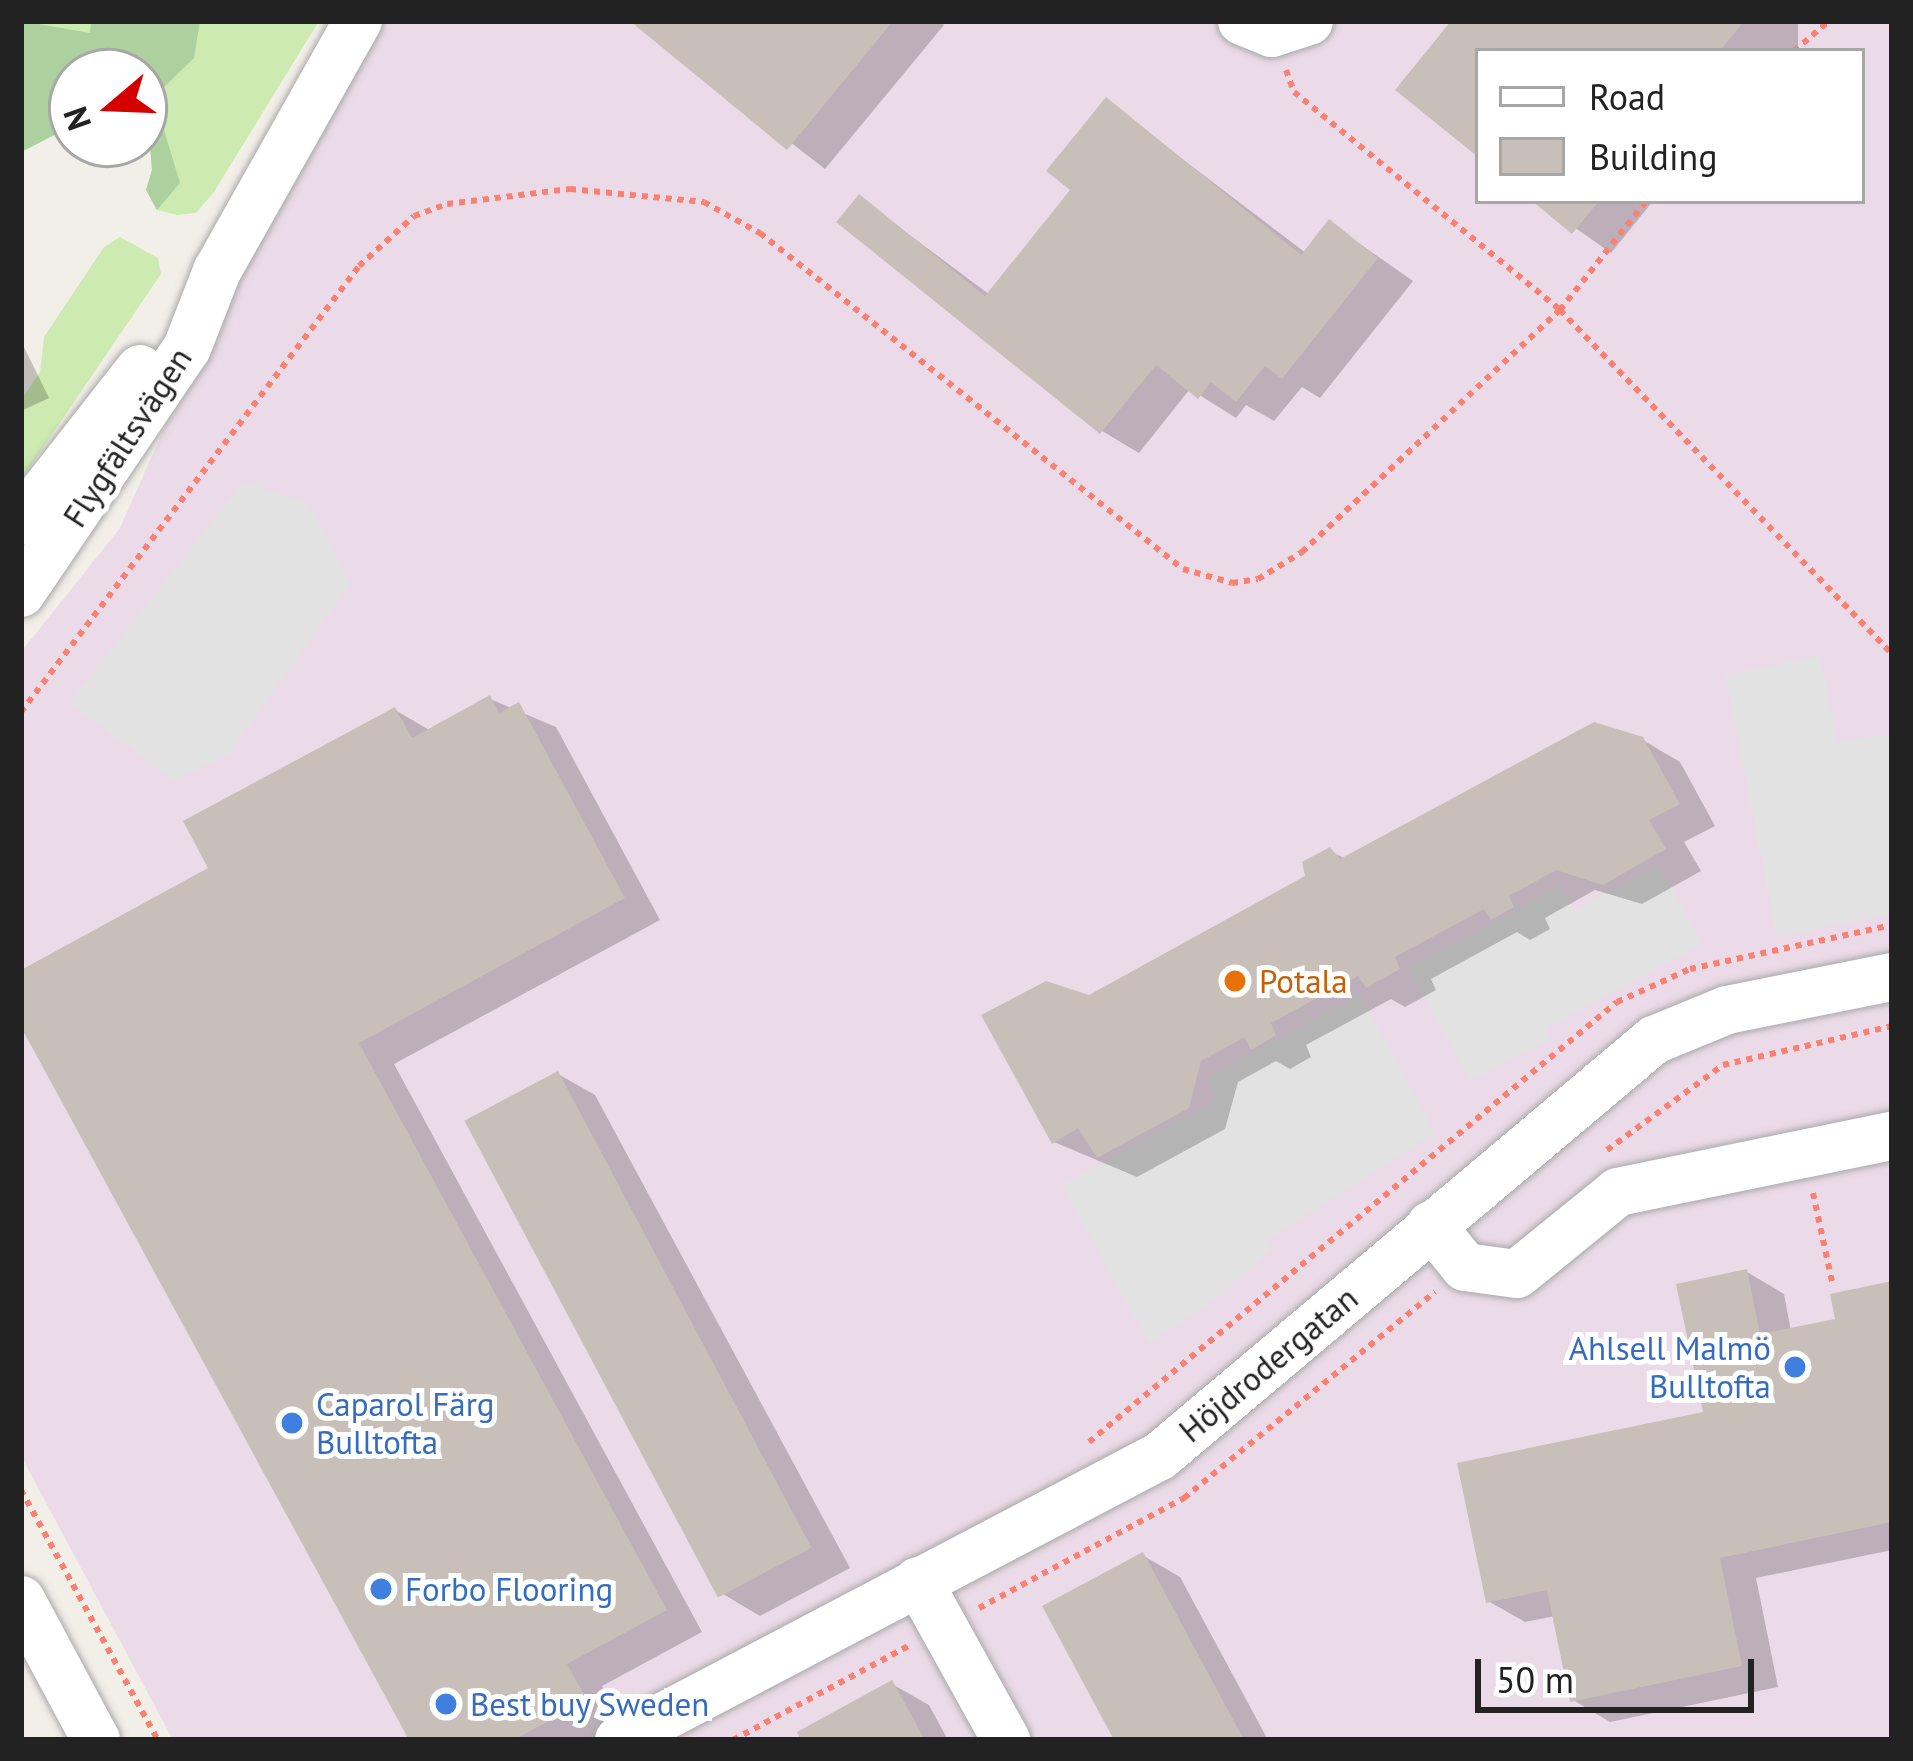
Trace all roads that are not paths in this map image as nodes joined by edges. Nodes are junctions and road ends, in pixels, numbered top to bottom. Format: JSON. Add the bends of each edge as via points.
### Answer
{"nodes":[{"id":1,"x":358,"y":21,"type":"edge"},
{"id":2,"x":217,"y":271,"type":"junction"},
{"id":3,"x":21,"y":521,"type":"edge"},
{"id":4,"x":21,"y":593,"type":"edge"},
{"id":5,"x":1892,"y":977,"type":"edge"},
{"id":6,"x":1892,"y":1136,"type":"edge"},
{"id":7,"x":1431,"y":1225,"type":"junction"},
{"id":8,"x":918,"y":1581,"type":"junction"},
{"id":9,"x":21,"y":1600,"type":"edge"},
{"id":10,"x":96,"y":1740,"type":"edge"},
{"id":11,"x":619,"y":1740,"type":"edge"},
{"id":12,"x":1006,"y":1740,"type":"edge"}],
"edges":[{"from":1,"to":2,"type":"street","name":"Flygfältsvägen"},
{"from":2,"to":3,"type":"street","name":"Flygfältsvägen"},
{"from":2,"to":4,"type":"street","name":"Flygfältsvägen","via":[[188,348]]},
{"from":5,"to":7,"type":"street","name":"Höjdrodergatan","via":[[1727,1010],[1654,1040]]},
{"from":6,"to":7,"type":"street","via":[[1618,1192],[1517,1274],[1465,1267]]},
{"from":7,"to":8,"type":"street","name":"Höjdrodergatan","via":[[1160,1456]]},
{"from":8,"to":11,"type":"street","name":"Höjdrodergatan"},
{"from":8,"to":12,"type":"street"},
{"from":9,"to":10,"type":"street"}]}
